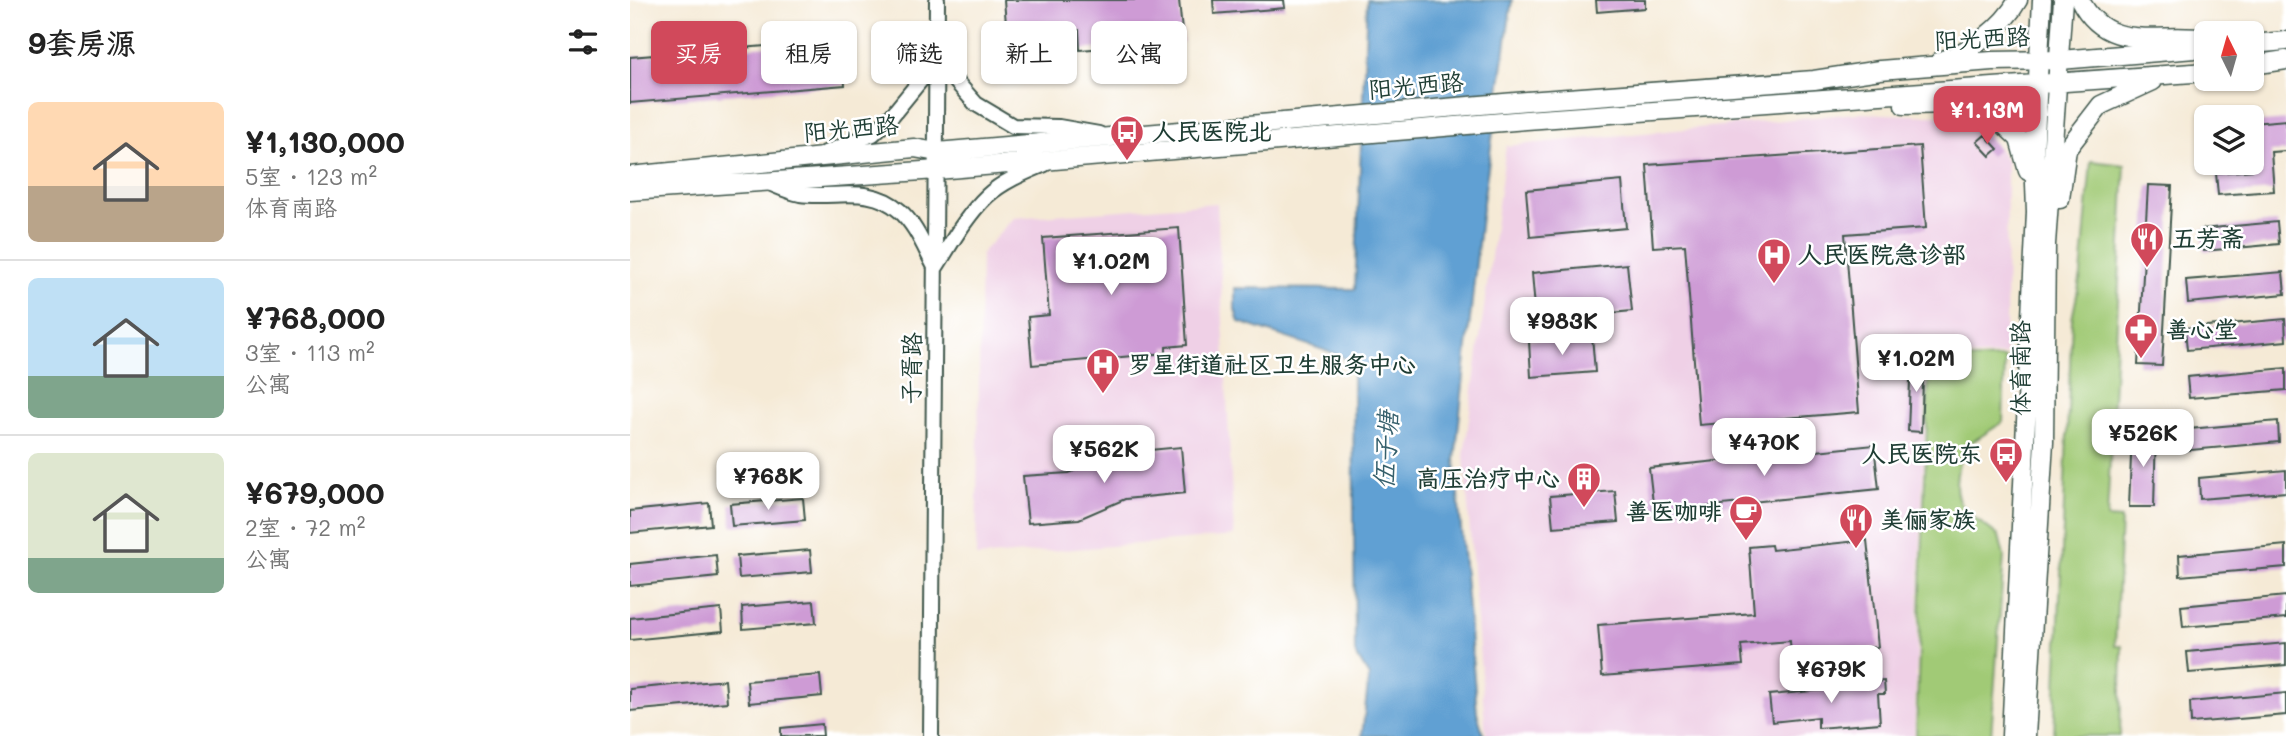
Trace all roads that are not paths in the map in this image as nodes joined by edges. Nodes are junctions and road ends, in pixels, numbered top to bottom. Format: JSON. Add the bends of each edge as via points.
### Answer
{"nodes":[{"id":1,"x":937,"y":0,"type":"edge"},
{"id":2,"x":2018,"y":0,"type":"edge"},
{"id":3,"x":2042,"y":0,"type":"edge"},
{"id":4,"x":2063,"y":0,"type":"edge"},
{"id":5,"x":2080,"y":0,"type":"edge"},
{"id":6,"x":937,"y":21,"type":"edge"},
{"id":7,"x":2194,"y":37,"type":"edge"},
{"id":8,"x":2286,"y":41,"type":"edge"},
{"id":9,"x":2264,"y":43,"type":"edge"},
{"id":10,"x":2194,"y":49,"type":"edge"},
{"id":11,"x":2060,"y":60,"type":"junction"},
{"id":12,"x":2286,"y":60,"type":"edge"},
{"id":13,"x":2039,"y":61,"type":"junction"},
{"id":14,"x":2264,"y":63,"type":"edge"},
{"id":15,"x":1914,"y":68,"type":"junction"},
{"id":16,"x":2194,"y":73,"type":"edge"},
{"id":17,"x":2166,"y":75,"type":"junction"},
{"id":18,"x":918,"y":84,"type":"edge"},
{"id":19,"x":937,"y":84,"type":"edge"},
{"id":20,"x":958,"y":84,"type":"edge"},
{"id":21,"x":2058,"y":84,"type":"junction"},
{"id":22,"x":2037,"y":85,"type":"junction"},
{"id":23,"x":1870,"y":96,"type":"junction"},
{"id":24,"x":1106,"y":135,"type":"junction"},
{"id":25,"x":937,"y":152,"type":"junction"},
{"id":26,"x":815,"y":157,"type":"junction"},
{"id":27,"x":1054,"y":160,"type":"junction"},
{"id":28,"x":937,"y":170,"type":"junction"},
{"id":29,"x":630,"y":176,"type":"edge"},
{"id":30,"x":766,"y":181,"type":"junction"},
{"id":31,"x":630,"y":191,"type":"edge"},
{"id":32,"x":2036,"y":200,"type":"junction"},
{"id":33,"x":2046,"y":244,"type":"junction"},
{"id":34,"x":936,"y":268,"type":"junction"},
{"id":35,"x":931,"y":736,"type":"edge"},
{"id":36,"x":2011,"y":736,"type":"edge"},
{"id":37,"x":2026,"y":736,"type":"edge"}],
"edges":[{"from":1,"to":6,"type":"street","name":"子胥路"},
{"from":2,"to":15,"type":"main road","via":[[2010,14],[1979,41],[1951,58]]},
{"from":3,"to":13,"type":"main road","name":"体育南路"},
{"from":4,"to":11,"type":"main road","name":"体育南路"},
{"from":5,"to":7,"type":"main road","via":[[2086,12],[2113,34]]},
{"from":8,"to":9,"type":"main road"},
{"from":10,"to":11,"type":"main road","name":"阳光西路"},
{"from":11,"to":13,"type":"main road","name":"阳光西路"},
{"from":11,"to":21,"type":"main road","name":"体育南路"},
{"from":12,"to":14,"type":"main road"},
{"from":13,"to":15,"type":"main road","name":"阳光西路"},
{"from":13,"to":22,"type":"main road","name":"体育南路"},
{"from":15,"to":24,"type":"main road","name":"阳光西路","via":[[1814,80]]},
{"from":16,"to":17,"type":"main road","name":"阳光西路"},
{"from":17,"to":21,"type":"main road","name":"阳光西路"},
{"from":17,"to":33,"type":"main road","via":[[2101,104],[2067,149],[2058,213]]},
{"from":18,"to":26,"type":"street","via":[[873,134]]},
{"from":19,"to":25,"type":"street","name":"子胥路"},
{"from":20,"to":24,"type":"street","via":[[976,104],[1013,125]]},
{"from":21,"to":22,"type":"main road","name":"阳光西路"},
{"from":21,"to":33,"type":"main road","name":"体育南路"},
{"from":22,"to":23,"type":"main road","name":"阳光西路"},
{"from":22,"to":32,"type":"main road","name":"体育南路"},
{"from":23,"to":27,"type":"main road","name":"阳光西路"},
{"from":23,"to":32,"type":"main road","via":[[1906,105],[1959,104],[1989,110],[2019,139]]},
{"from":24,"to":25,"type":"main road","name":"阳光西路"},
{"from":25,"to":26,"type":"main road","name":"阳光西路","via":[[914,148]]},
{"from":25,"to":28,"type":"street","name":"子胥路"},
{"from":26,"to":29,"type":"main road","name":"阳光西路"},
{"from":27,"to":28,"type":"main road","name":"阳光西路"},
{"from":27,"to":34,"type":"street","via":[[989,194],[966,219]]},
{"from":28,"to":30,"type":"main road","name":"阳光西路"},
{"from":28,"to":34,"type":"street","name":"子胥路"},
{"from":30,"to":31,"type":"main road","name":"阳光西路"},
{"from":30,"to":34,"type":"street","via":[[802,194],[854,192],[880,198],[901,211]]},
{"from":32,"to":36,"type":"main road","name":"体育南路"},
{"from":33,"to":37,"type":"main road","name":"体育南路","via":[[2044,442]]},
{"from":34,"to":35,"type":"street","name":"子胥路"}]}
